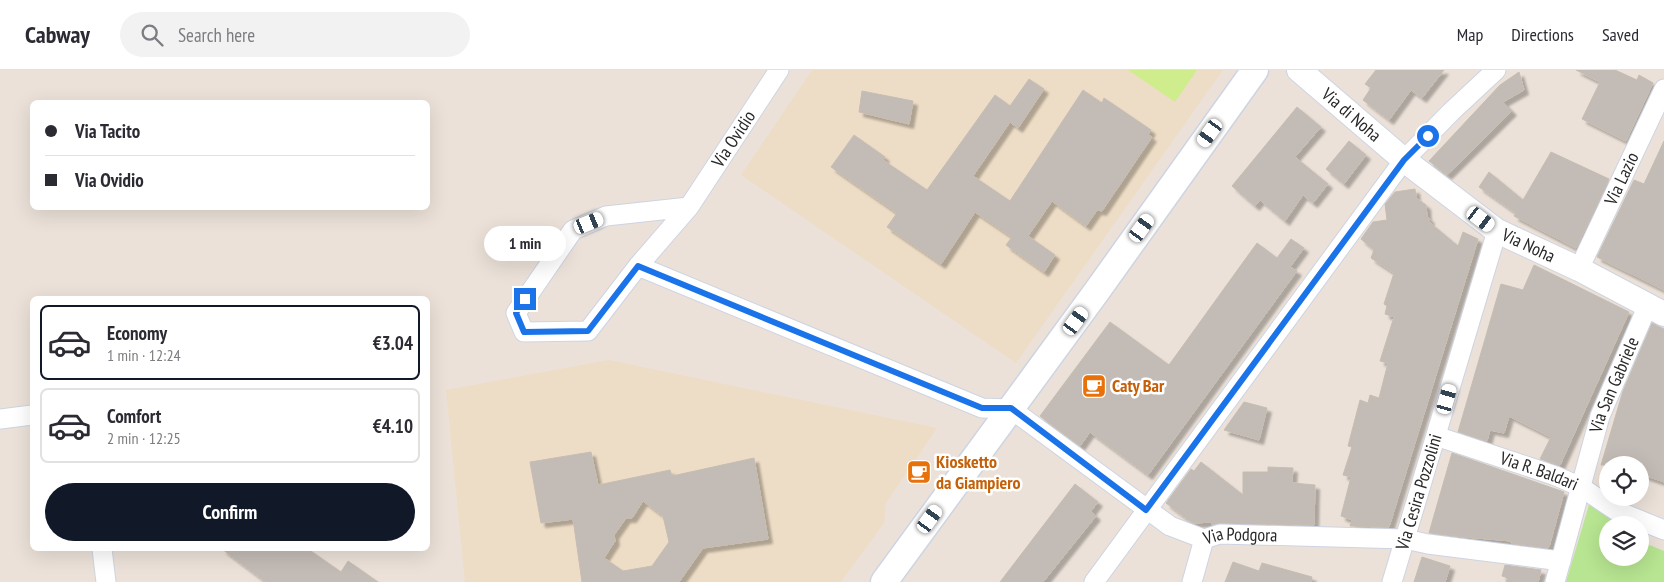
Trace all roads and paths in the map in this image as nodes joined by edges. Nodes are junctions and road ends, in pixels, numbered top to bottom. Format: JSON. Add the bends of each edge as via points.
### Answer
{"nodes":[{"id":1,"x":779,"y":70,"type":"edge"},
{"id":2,"x":1255,"y":70,"type":"edge"},
{"id":3,"x":1299,"y":70,"type":"edge"},
{"id":4,"x":1496,"y":70,"type":"edge"},
{"id":5,"x":1664,"y":88,"type":"edge"},
{"id":6,"x":1404,"y":160,"type":"junction"},
{"id":7,"x":689,"y":207,"type":"junction"},
{"id":8,"x":1497,"y":231,"type":"junction"},
{"id":9,"x":638,"y":266,"type":"junction"},
{"id":10,"x":1579,"y":269,"type":"junction"},
{"id":11,"x":1656,"y":309,"type":"edge"},
{"id":12,"x":1011,"y":408,"type":"junction"},
{"id":13,"x":30,"y":415,"type":"edge"},
{"id":14,"x":0,"y":419,"type":"edge"},
{"id":15,"x":1436,"y":436,"type":"junction"},
{"id":16,"x":1581,"y":487,"type":"junction"},
{"id":17,"x":1146,"y":510,"type":"junction"},
{"id":18,"x":1664,"y":530,"type":"edge"},
{"id":19,"x":1204,"y":539,"type":"junction"},
{"id":20,"x":1405,"y":539,"type":"junction"},
{"id":21,"x":102,"y":551,"type":"edge"},
{"id":22,"x":1561,"y":561,"type":"junction"},
{"id":23,"x":106,"y":582,"type":"edge"},
{"id":24,"x":884,"y":582,"type":"edge"},
{"id":25,"x":1094,"y":582,"type":"edge"},
{"id":26,"x":1192,"y":582,"type":"edge"},
{"id":27,"x":1392,"y":582,"type":"edge"},
{"id":28,"x":1555,"y":582,"type":"edge"}],
"edges":[{"from":1,"to":7,"type":"street","name":"Via Ovidio"},
{"from":2,"to":12,"type":"main road"},
{"from":3,"to":6,"type":"street","name":"Via di Noha"},
{"from":4,"to":6,"type":"street"},
{"from":5,"to":10,"type":"street","name":"Via Lazio"},
{"from":6,"to":8,"type":"street","name":"Via Noha"},
{"from":6,"to":17,"type":"street"},
{"from":7,"to":9,"type":"street","name":"Via Ovidio"},
{"from":7,"to":9,"type":"street","name":"Via Ovidio","via":[[606,216],[572,230],[516,313],[524,332],[588,331]]},
{"from":8,"to":10,"type":"street","name":"Via Noha"},
{"from":8,"to":15,"type":"street","name":"Via Cesira Pozzolini"},
{"from":9,"to":12,"type":"street","via":[[982,408]]},
{"from":10,"to":11,"type":"street","name":"Via Noha"},
{"from":11,"to":16,"type":"street","name":"Via San Gabriele","via":[[1600,416]]},
{"from":12,"to":17,"type":"street","name":"Via Podgora"},
{"from":12,"to":24,"type":"main road"},
{"from":13,"to":14,"type":"street"},
{"from":15,"to":16,"type":"street","name":"Via R. Baldari"},
{"from":15,"to":20,"type":"street","name":"Via Cesira Pozzolini"},
{"from":16,"to":18,"type":"street","name":"Via R. Baldari","via":[[1615,510]]},
{"from":16,"to":22,"type":"street","name":"Via San Gabriele"},
{"from":17,"to":19,"type":"street","name":"Via Podgora","via":[[1170,526]]},
{"from":17,"to":25,"type":"street"},
{"from":19,"to":20,"type":"street","name":"Via Podgora","via":[[1220,534]]},
{"from":19,"to":26,"type":"street"},
{"from":20,"to":22,"type":"street","name":"Via Podgora"},
{"from":20,"to":27,"type":"street","name":"Via Cesira Pozzolini"},
{"from":21,"to":23,"type":"street"},
{"from":22,"to":28,"type":"street","name":"Via San Gabriele"}]}
